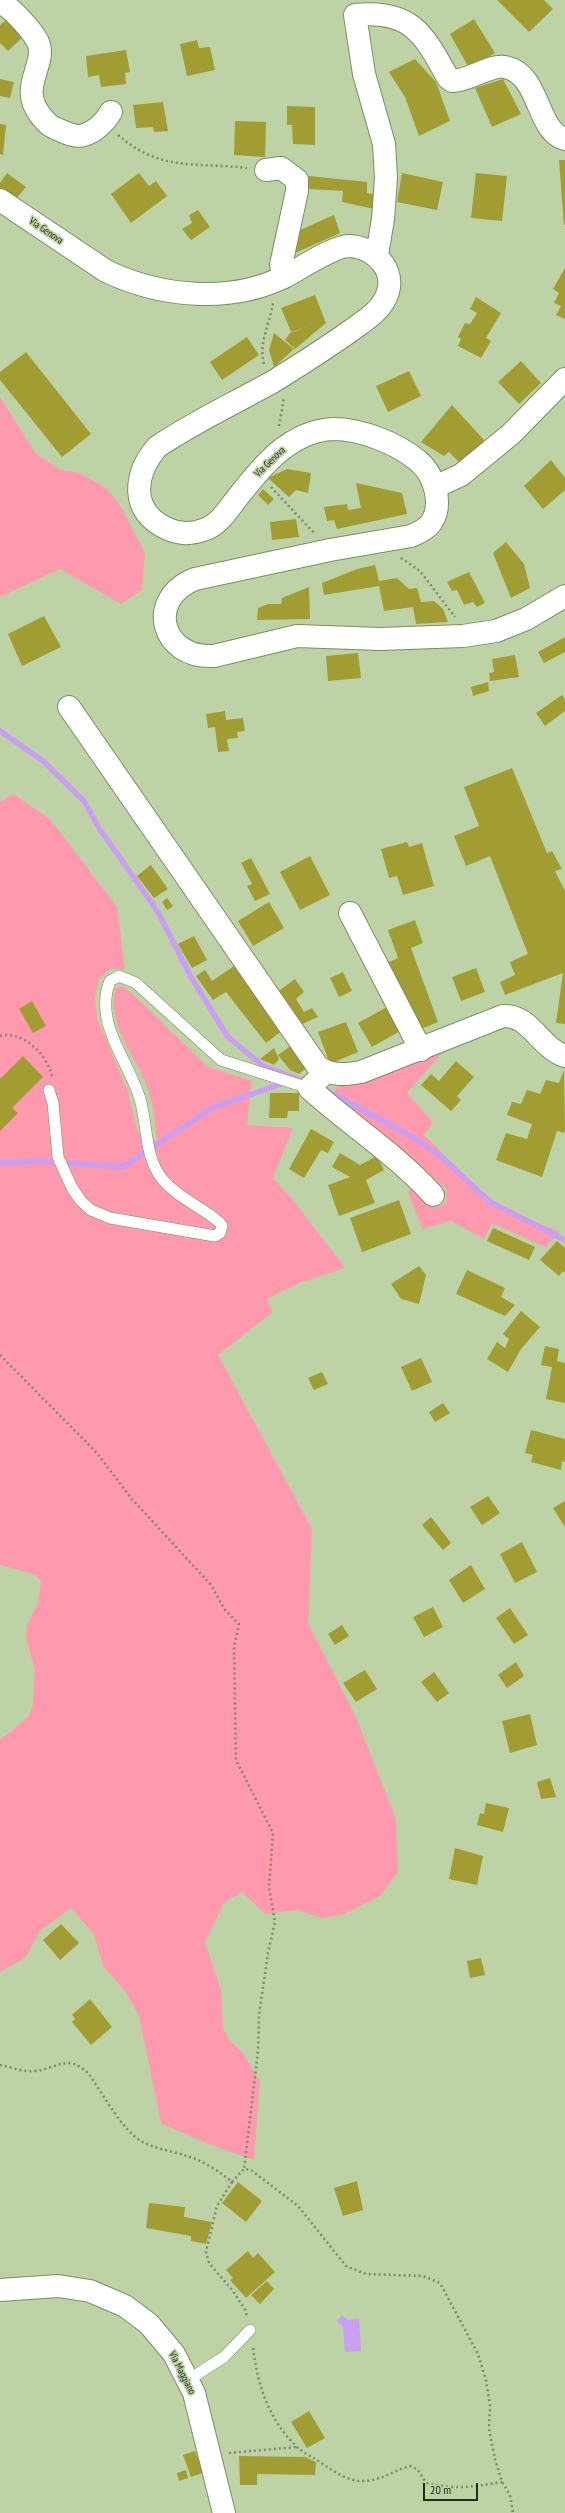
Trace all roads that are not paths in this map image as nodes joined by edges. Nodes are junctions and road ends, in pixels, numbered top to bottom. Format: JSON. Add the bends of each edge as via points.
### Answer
{"nodes":[{"id":1,"x":0,"y":3,"type":"edge"},
{"id":2,"x":351,"y":7,"type":"edge"},
{"id":3,"x":108,"y":117,"type":"road end"},
{"id":4,"x":565,"y":139,"type":"edge"},
{"id":5,"x":266,"y":170,"type":"road end"},
{"id":6,"x":0,"y":200,"type":"edge"},
{"id":7,"x":377,"y":255,"type":"junction"},
{"id":8,"x":279,"y":279,"type":"junction"},
{"id":9,"x":565,"y":379,"type":"edge"},
{"id":10,"x":435,"y":487,"type":"junction"},
{"id":11,"x":565,"y":596,"type":"edge"},
{"id":12,"x":70,"y":707,"type":"dead end"},
{"id":13,"x":350,"y":913,"type":"dead end"},
{"id":14,"x":420,"y":1050,"type":"junction"},
{"id":15,"x":565,"y":1056,"type":"edge"},
{"id":16,"x":316,"y":1082,"type":"junction"},
{"id":17,"x":49,"y":1090,"type":"road end"},
{"id":18,"x":433,"y":1195,"type":"dead end"},
{"id":19,"x":0,"y":2290,"type":"edge"},
{"id":20,"x":250,"y":2330,"type":"road end"},
{"id":21,"x":188,"y":2380,"type":"junction"},
{"id":22,"x":224,"y":2513,"type":"edge"}],
"edges":[{"from":1,"to":3,"type":"street","via":[[10,8],[38,43],[39,53],[31,88],[37,111],[48,125],[69,134],[83,136]]},
{"from":2,"to":4,"type":"street","via":[[387,14],[412,25],[426,38],[452,81],[473,78],[496,68],[514,69],[526,80],[553,132]]},
{"from":2,"to":7,"type":"street","via":[[364,74],[384,144],[386,178]]},
{"from":5,"to":8,"type":"street","via":[[281,168],[297,180]]},
{"from":6,"to":8,"type":"street","name":"Via Genova","via":[[106,271],[140,285],[158,290],[195,294],[233,291]]},
{"from":7,"to":8,"type":"street","name":"Via Genova","via":[[365,249],[346,246]]},
{"from":7,"to":10,"type":"street","name":"Via Genova","via":[[385,265],[389,283],[385,300],[378,310],[275,380],[157,447],[141,473],[141,503],[144,511],[160,526],[184,533],[203,530],[222,517],[257,473],[291,443],[319,431],[334,429],[359,432],[399,448],[418,460]]},
{"from":9,"to":10,"type":"street","via":[[511,434],[461,475]]},
{"from":10,"to":11,"type":"street","name":"Via Genova","via":[[437,509],[431,523],[411,536],[330,550],[182,584],[172,593],[165,616],[166,626],[176,646],[189,654],[202,657],[297,636],[380,639],[463,636],[496,631],[526,619]]},
{"from":12,"to":16,"type":"street","via":[[315,1062]]},
{"from":13,"to":14,"type":"street"},
{"from":14,"to":15,"type":"street","via":[[503,1016],[511,1016],[522,1020],[553,1050]]},
{"from":14,"to":16,"type":"street","via":[[361,1072]]},
{"from":16,"to":17,"type":"lane","via":[[221,1060],[136,983],[119,976],[110,981],[105,1000],[109,1025],[117,1049],[140,1096],[148,1148],[156,1170],[164,1181],[219,1222],[222,1226],[220,1233],[214,1236],[110,1218],[91,1210],[72,1188],[58,1157],[54,1103]]},
{"from":16,"to":18,"type":"street","via":[[342,1118],[389,1152]]},
{"from":19,"to":21,"type":"street","name":"Via Maggiano","via":[[58,2286],[109,2297],[149,2324],[174,2354]]},
{"from":20,"to":21,"type":"lane","via":[[224,2357]]},
{"from":21,"to":22,"type":"street","name":"Via Maggiano","via":[[194,2393]]}]}
